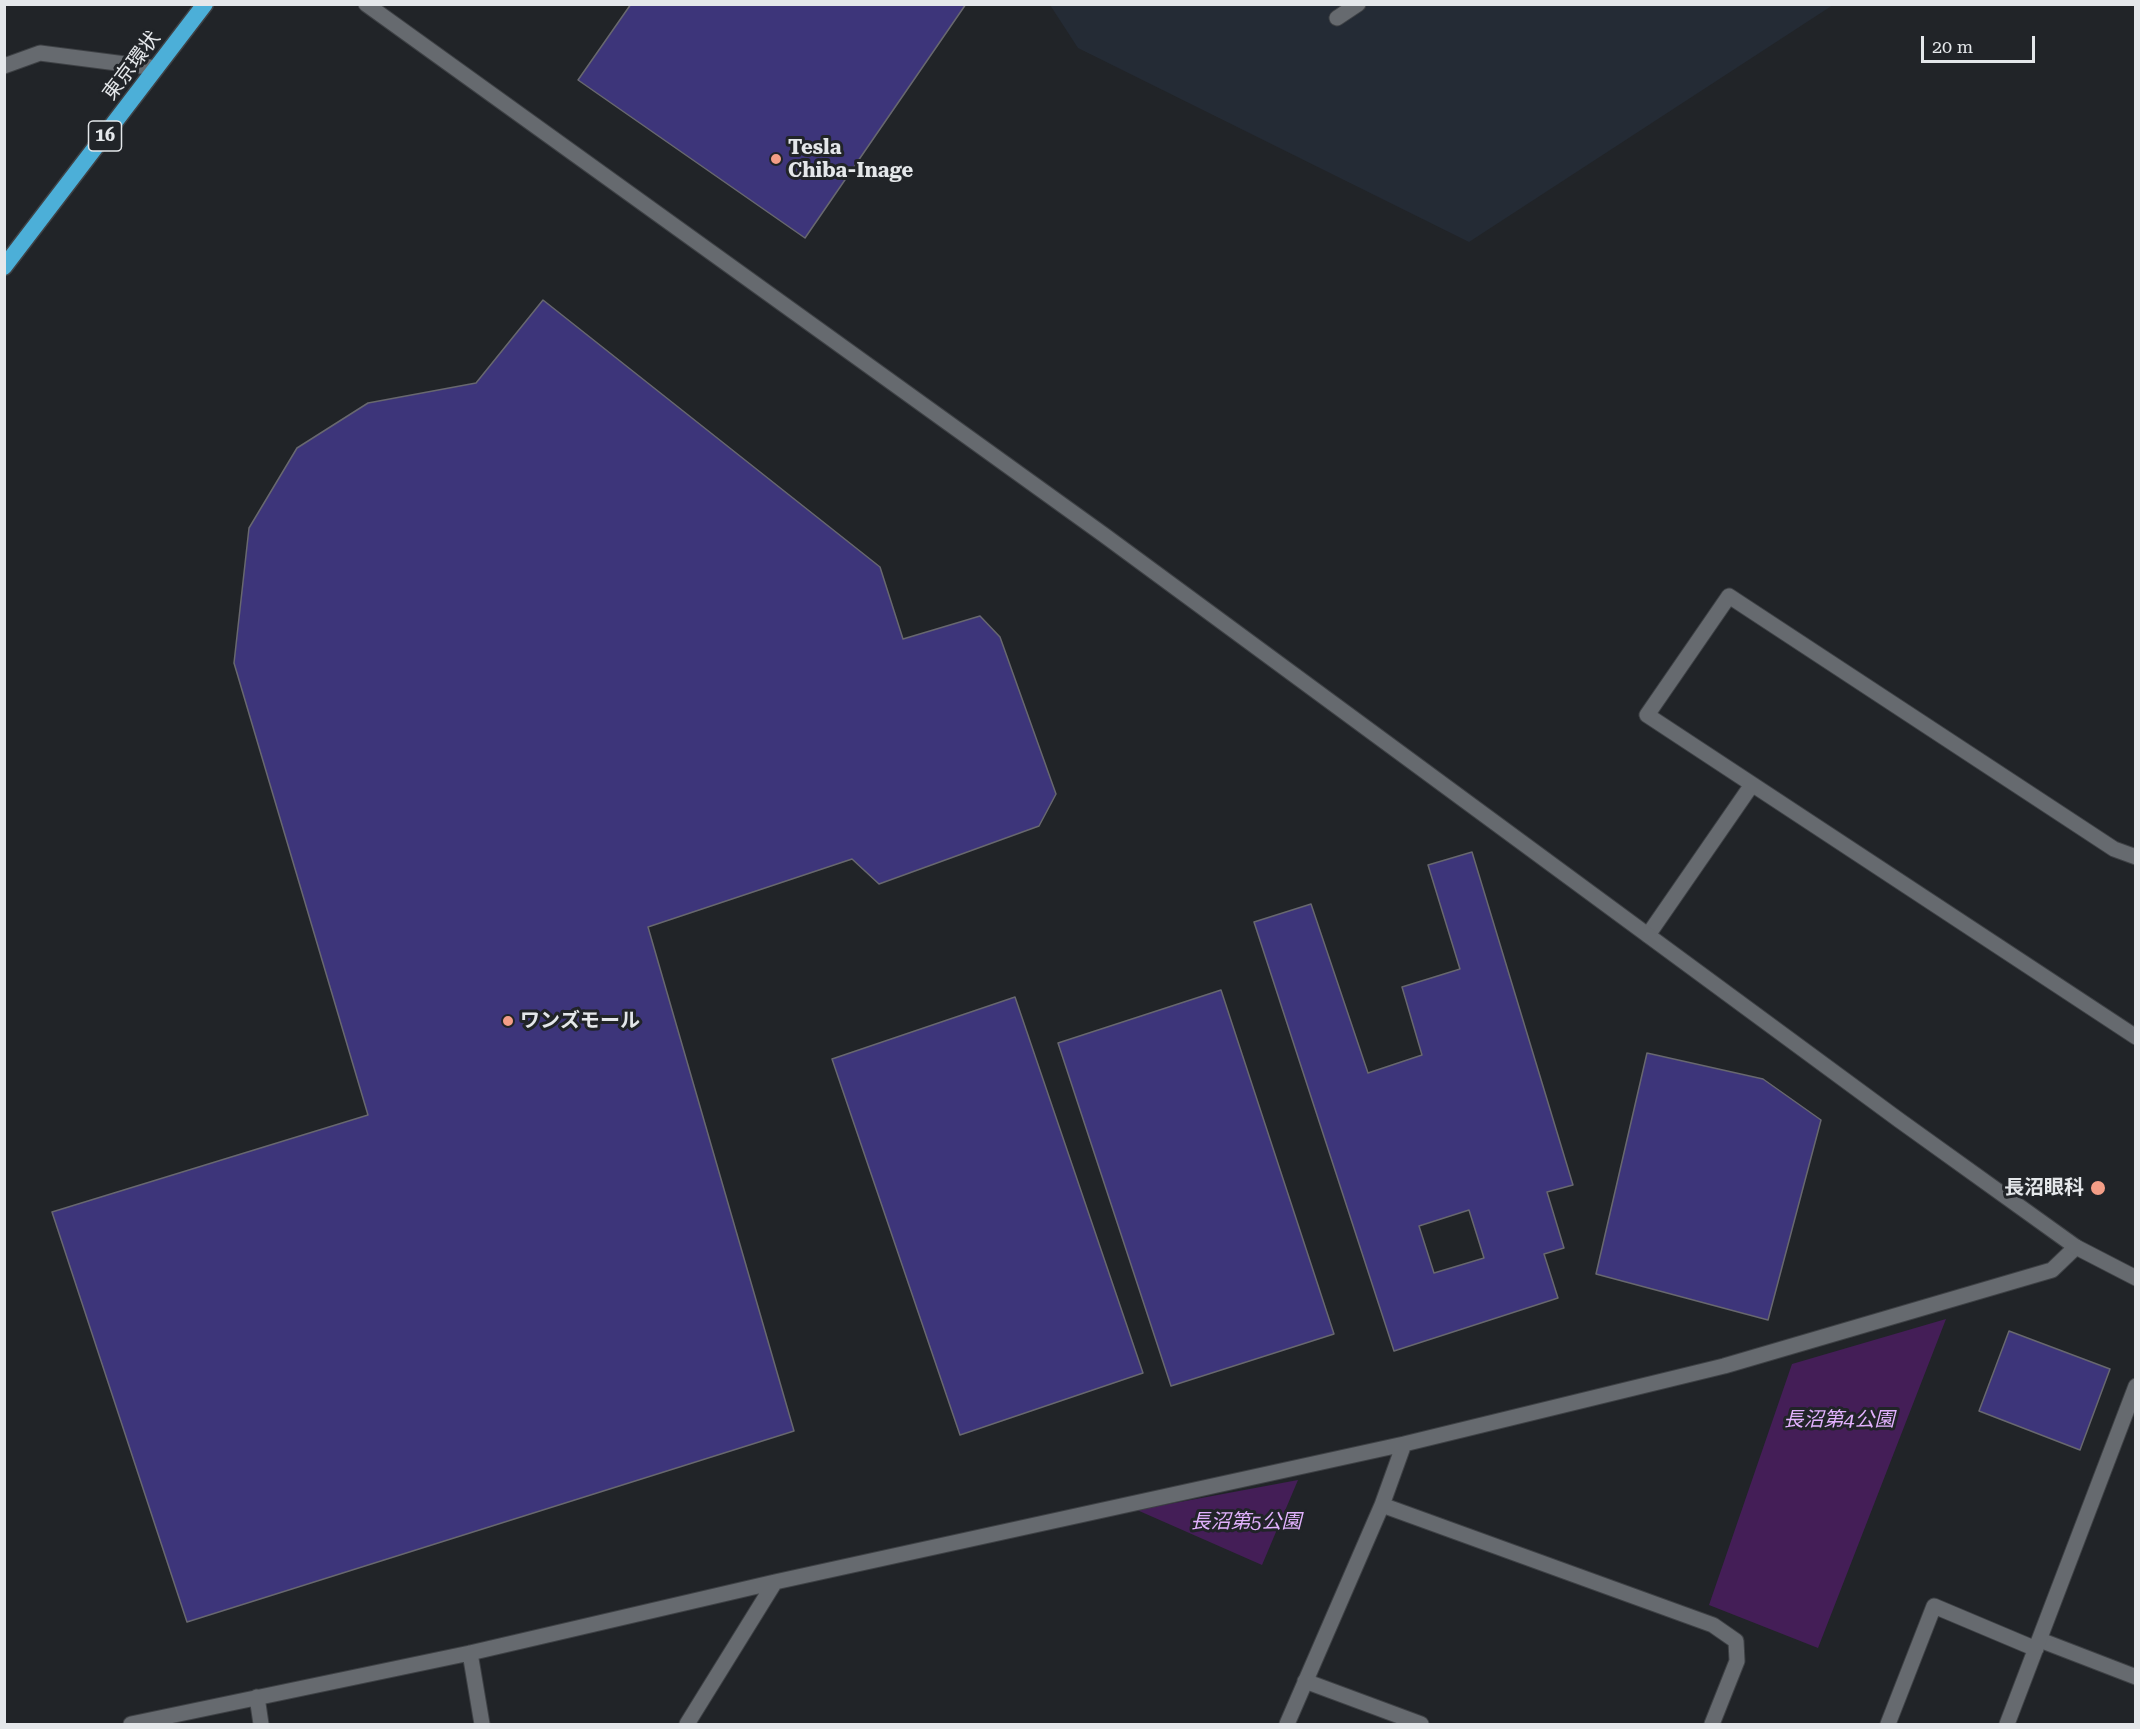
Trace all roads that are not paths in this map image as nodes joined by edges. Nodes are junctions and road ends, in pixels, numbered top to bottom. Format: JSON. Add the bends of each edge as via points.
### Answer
{"nodes":[{"id":1,"x":205,"y":4,"type":"edge"},
{"id":2,"x":366,"y":4,"type":"edge"},
{"id":3,"x":1358,"y":4,"type":"edge"},
{"id":4,"x":1337,"y":18,"type":"dead end"},
{"id":5,"x":4,"y":66,"type":"edge"},
{"id":6,"x":156,"y":68,"type":"junction"},
{"id":7,"x":4,"y":267,"type":"edge"},
{"id":8,"x":1751,"y":786,"type":"junction"},
{"id":9,"x":2136,"y":856,"type":"edge"},
{"id":10,"x":1648,"y":935,"type":"junction"},
{"id":11,"x":2136,"y":1037,"type":"edge"},
{"id":12,"x":2076,"y":1247,"type":"junction"},
{"id":13,"x":2136,"y":1278,"type":"edge"},
{"id":14,"x":2136,"y":1386,"type":"edge"},
{"id":15,"x":2132,"y":1406,"type":"edge"},
{"id":16,"x":1404,"y":1444,"type":"junction"},
{"id":17,"x":1382,"y":1505,"type":"junction"},
{"id":18,"x":775,"y":1582,"type":"junction"},
{"id":19,"x":2038,"y":1644,"type":"junction"},
{"id":20,"x":470,"y":1653,"type":"junction"},
{"id":21,"x":2136,"y":1677,"type":"edge"},
{"id":22,"x":1305,"y":1682,"type":"junction"},
{"id":23,"x":257,"y":1697,"type":"junction"},
{"id":24,"x":131,"y":1725,"type":"edge"},
{"id":25,"x":261,"y":1725,"type":"edge"},
{"id":26,"x":482,"y":1725,"type":"edge"},
{"id":27,"x":687,"y":1725,"type":"edge"},
{"id":28,"x":1287,"y":1725,"type":"edge"},
{"id":29,"x":1421,"y":1725,"type":"edge"},
{"id":30,"x":1712,"y":1725,"type":"edge"},
{"id":31,"x":1888,"y":1725,"type":"edge"},
{"id":32,"x":2007,"y":1725,"type":"edge"}],
"edges":[{"from":1,"to":6,"type":"highway","name":"東京環状","number":"16"},
{"from":2,"to":10,"type":"street","via":[[1095,528]]},
{"from":3,"to":4,"type":"street"},
{"from":5,"to":6,"type":"street","via":[[40,53]]},
{"from":6,"to":7,"type":"highway","name":"東京環状","number":"16"},
{"from":8,"to":9,"type":"street","via":[[1647,715],[1729,596],[2114,849]]},
{"from":8,"to":10,"type":"street"},
{"from":8,"to":11,"type":"street"},
{"from":10,"to":12,"type":"street"},
{"from":12,"to":13,"type":"street"},
{"from":12,"to":16,"type":"street","via":[[2052,1270],[1724,1366]]},
{"from":14,"to":15,"type":"street"},
{"from":15,"to":19,"type":"street"},
{"from":16,"to":17,"type":"street"},
{"from":16,"to":18,"type":"street"},
{"from":17,"to":22,"type":"street"},
{"from":17,"to":30,"type":"street","via":[[1713,1625],[1736,1641],[1737,1661]]},
{"from":18,"to":20,"type":"street"},
{"from":18,"to":27,"type":"street"},
{"from":19,"to":21,"type":"street"},
{"from":19,"to":31,"type":"street","via":[[1934,1606]]},
{"from":19,"to":32,"type":"street"},
{"from":20,"to":23,"type":"street"},
{"from":20,"to":26,"type":"street"},
{"from":22,"to":28,"type":"street"},
{"from":22,"to":29,"type":"street"},
{"from":23,"to":24,"type":"street"},
{"from":23,"to":25,"type":"street"}]}
